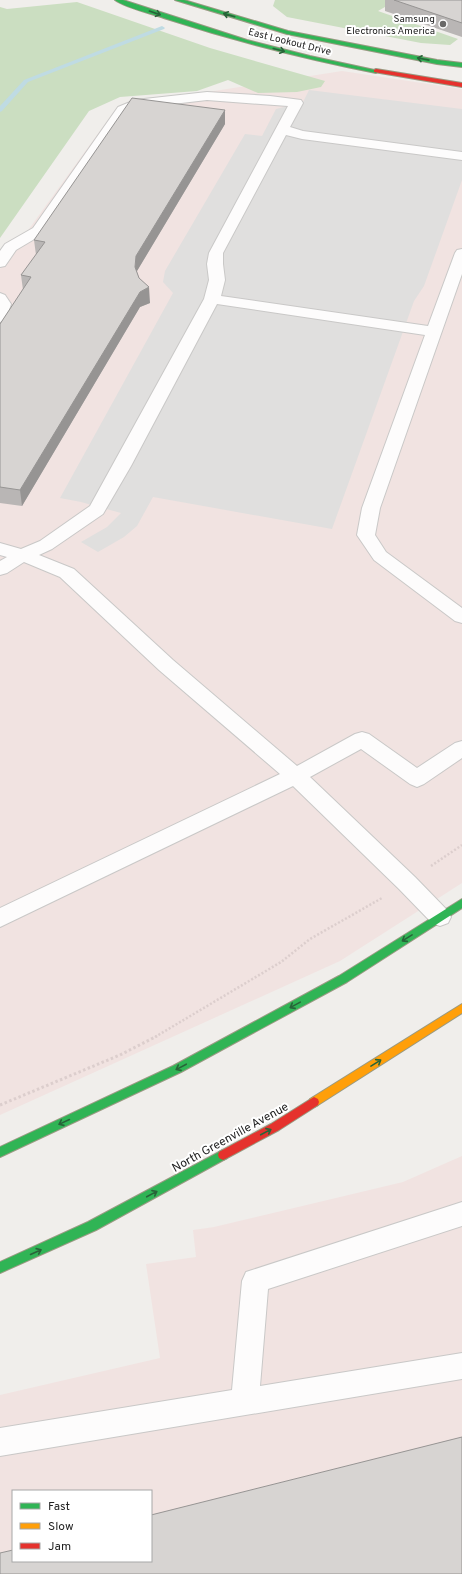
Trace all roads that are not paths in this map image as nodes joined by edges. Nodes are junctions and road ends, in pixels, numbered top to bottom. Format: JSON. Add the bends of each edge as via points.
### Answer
{"nodes":[{"id":1,"x":118,"y":0,"type":"edge"},
{"id":2,"x":178,"y":0,"type":"edge"},
{"id":3,"x":462,"y":65,"type":"edge"},
{"id":4,"x":462,"y":86,"type":"edge"},
{"id":5,"x":281,"y":129,"type":"junction"},
{"id":6,"x":462,"y":156,"type":"edge"},
{"id":7,"x":461,"y":258,"type":"edge"},
{"id":8,"x":0,"y":263,"type":"edge"},
{"id":9,"x":0,"y":298,"type":"edge"},
{"id":10,"x":212,"y":299,"type":"junction"},
{"id":11,"x":0,"y":317,"type":"edge"},
{"id":12,"x":433,"y":331,"type":"junction"},
{"id":13,"x":0,"y":549,"type":"edge"},
{"id":14,"x":23,"y":555,"type":"junction"},
{"id":15,"x":0,"y":569,"type":"edge"},
{"id":16,"x":462,"y":617,"type":"edge"},
{"id":17,"x":462,"y":748,"type":"edge"},
{"id":18,"x":295,"y":776,"type":"junction"},
{"id":19,"x":462,"y":902,"type":"edge"},
{"id":20,"x":440,"y":917,"type":"junction"},
{"id":21,"x":0,"y":918,"type":"edge"},
{"id":22,"x":462,"y":1008,"type":"edge"},
{"id":23,"x":0,"y":1152,"type":"edge"},
{"id":24,"x":462,"y":1214,"type":"edge"},
{"id":25,"x":0,"y":1268,"type":"edge"},
{"id":26,"x":462,"y":1366,"type":"edge"},
{"id":27,"x":245,"y":1402,"type":"junction"},
{"id":28,"x":0,"y":1442,"type":"edge"}],
"edges":[{"from":1,"to":4,"type":"street","name":"East Lookout Drive","one_way":true,"via":[[171,19],[287,52]]},
{"from":3,"to":2,"type":"street","name":"East Lookout Drive","one_way":true,"via":[[287,32]]},
{"from":5,"to":6,"type":"lane","via":[[302,135]]},
{"from":5,"to":8,"type":"lane","via":[[296,103],[207,96],[127,107],[38,231],[10,247]]},
{"from":5,"to":10,"type":"lane","via":[[216,253],[217,280]]},
{"from":7,"to":12,"type":"lane"},
{"from":9,"to":11,"type":"lane","via":[[3,304]]},
{"from":10,"to":12,"type":"lane"},
{"from":10,"to":14,"type":"lane","via":[[97,510],[46,545]]},
{"from":12,"to":16,"type":"lane","via":[[371,508],[366,535],[380,556]]},
{"from":13,"to":14,"type":"lane"},
{"from":14,"to":15,"type":"lane"},
{"from":14,"to":18,"type":"lane","via":[[66,573],[166,665]]},
{"from":17,"to":18,"type":"lane","via":[[417,779],[362,739]]},
{"from":18,"to":20,"type":"lane"},
{"from":18,"to":21,"type":"lane"},
{"from":19,"to":20,"type":"street"},
{"from":20,"to":23,"type":"street","one_way":true,"via":[[343,979],[177,1069]]},
{"from":25,"to":22,"type":"street","name":"North Greenville Avenue","one_way":true,"via":[[92,1226],[275,1128]]},
{"from":24,"to":27,"type":"lane","via":[[255,1281]]},
{"from":26,"to":27,"type":"lane"},
{"from":27,"to":28,"type":"lane"}]}
